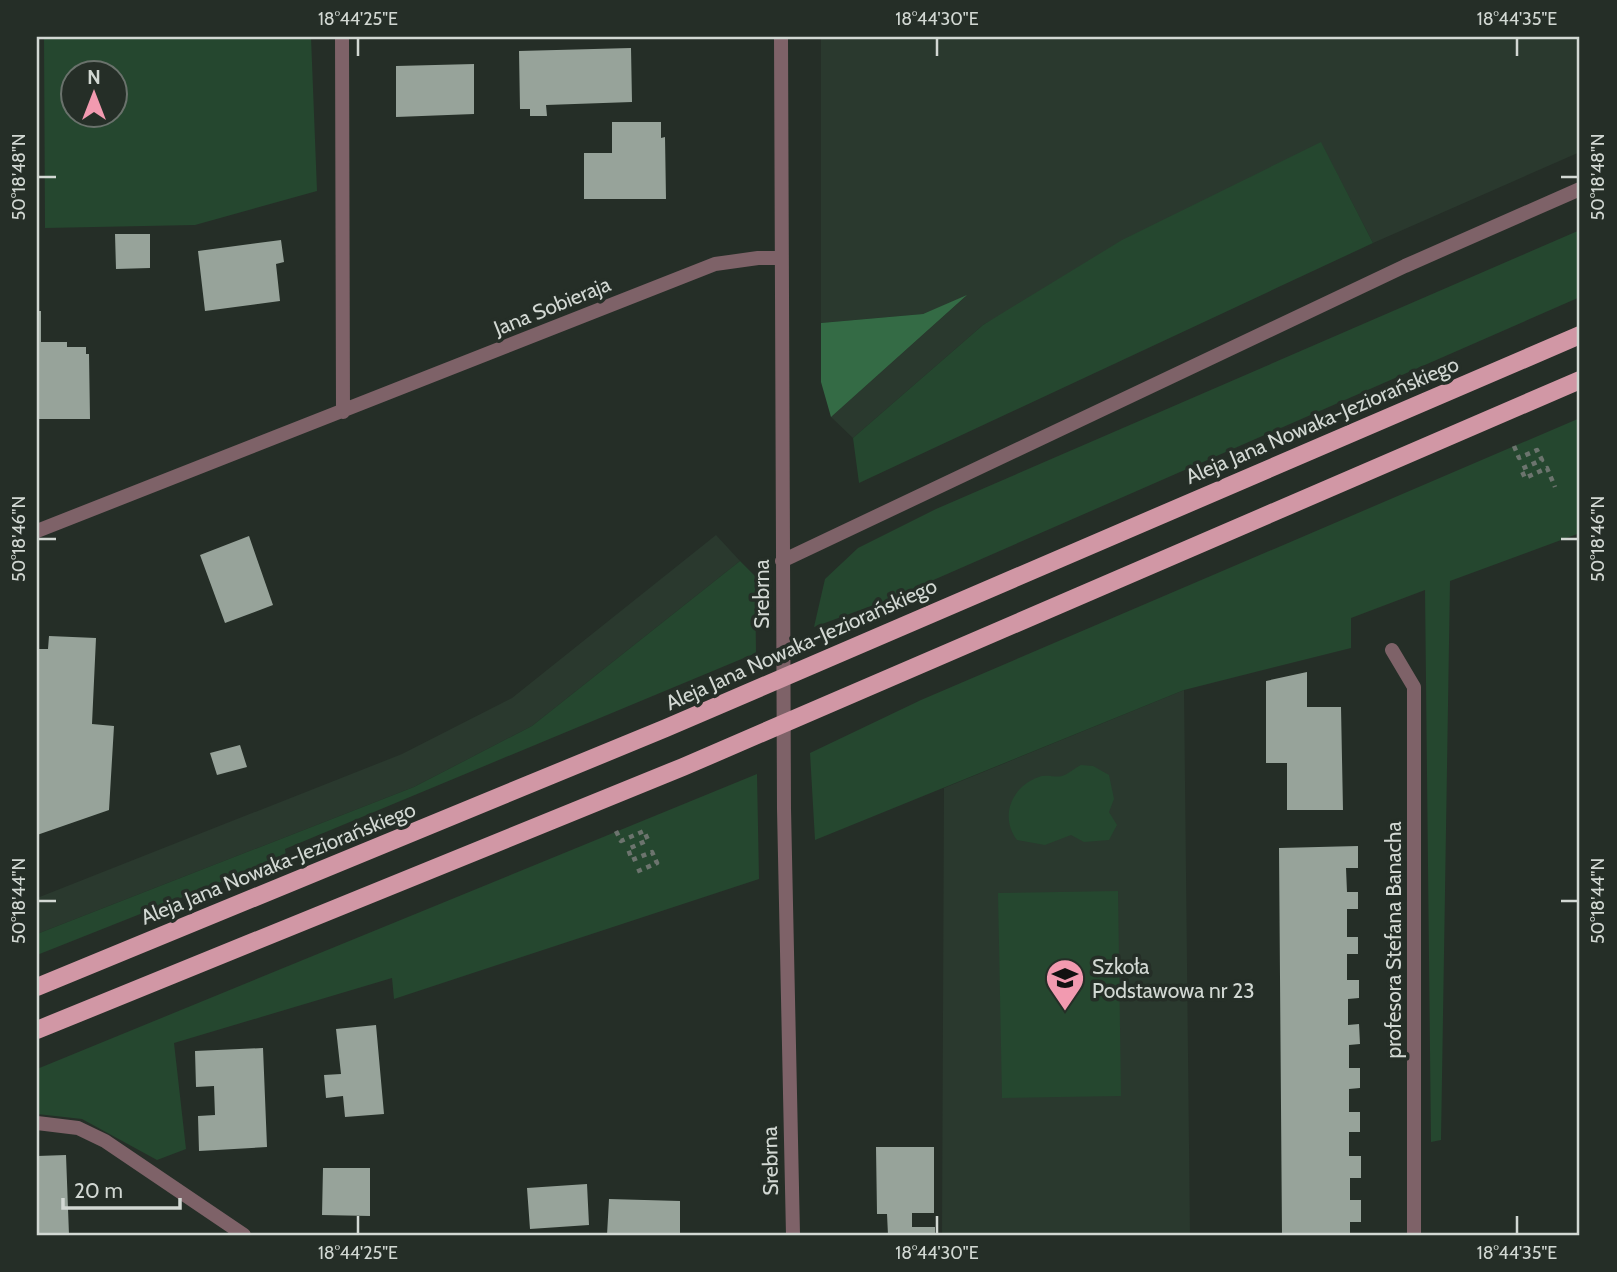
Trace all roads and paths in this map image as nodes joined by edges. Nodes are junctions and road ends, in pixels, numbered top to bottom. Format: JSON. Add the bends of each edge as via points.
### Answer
{"nodes":[{"id":1,"x":342,"y":37,"type":"edge"},
{"id":2,"x":781,"y":37,"type":"edge"},
{"id":3,"x":1580,"y":189,"type":"edge"},
{"id":4,"x":781,"y":258,"type":"junction"},
{"id":5,"x":1580,"y":335,"type":"edge"},
{"id":6,"x":1580,"y":380,"type":"edge"},
{"id":7,"x":343,"y":412,"type":"junction"},
{"id":8,"x":1514,"y":446,"type":"dead end"},
{"id":9,"x":1555,"y":487,"type":"dead end"},
{"id":10,"x":37,"y":531,"type":"edge"},
{"id":11,"x":782,"y":561,"type":"junction"},
{"id":12,"x":1392,"y":650,"type":"dead end"},
{"id":13,"x":617,"y":831,"type":"dead end"},
{"id":14,"x":636,"y":872,"type":"dead end"},
{"id":15,"x":37,"y":987,"type":"edge"},
{"id":16,"x":37,"y":1030,"type":"edge"},
{"id":17,"x":37,"y":1123,"type":"edge"},
{"id":18,"x":244,"y":1235,"type":"edge"},
{"id":19,"x":793,"y":1235,"type":"edge"},
{"id":20,"x":1414,"y":1235,"type":"edge"}],
"edges":[{"from":1,"to":7,"type":"street"},
{"from":2,"to":4,"type":"street","name":"Srebrna"},
{"from":3,"to":11,"type":"street","via":[[1405,266]]},
{"from":4,"to":7,"type":"street","name":"Jana Sobieraja","via":[[715,264]]},
{"from":4,"to":11,"type":"street","name":"Srebrna"},
{"from":5,"to":15,"type":"main road","name":"Aleja Jana Nowaka-Jeziorańskiego","via":[[666,728]]},
{"from":6,"to":16,"type":"main road","via":[[683,767]]},
{"from":7,"to":10,"type":"street","name":"Jana Sobieraja"},
{"from":8,"to":9,"type":"path","via":[[1519,458],[1537,450],[1542,460],[1521,469],[1525,478],[1547,468]]},
{"from":11,"to":19,"type":"street","name":"Srebrna"},
{"from":12,"to":20,"type":"street","name":"profesora Stefana Banacha","via":[[1414,687]]},
{"from":13,"to":14,"type":"path","via":[[621,841],[644,831],[648,840],[628,849],[632,860],[652,852],[657,863]]},
{"from":17,"to":18,"type":"street","via":[[78,1128],[105,1141]]}]}
